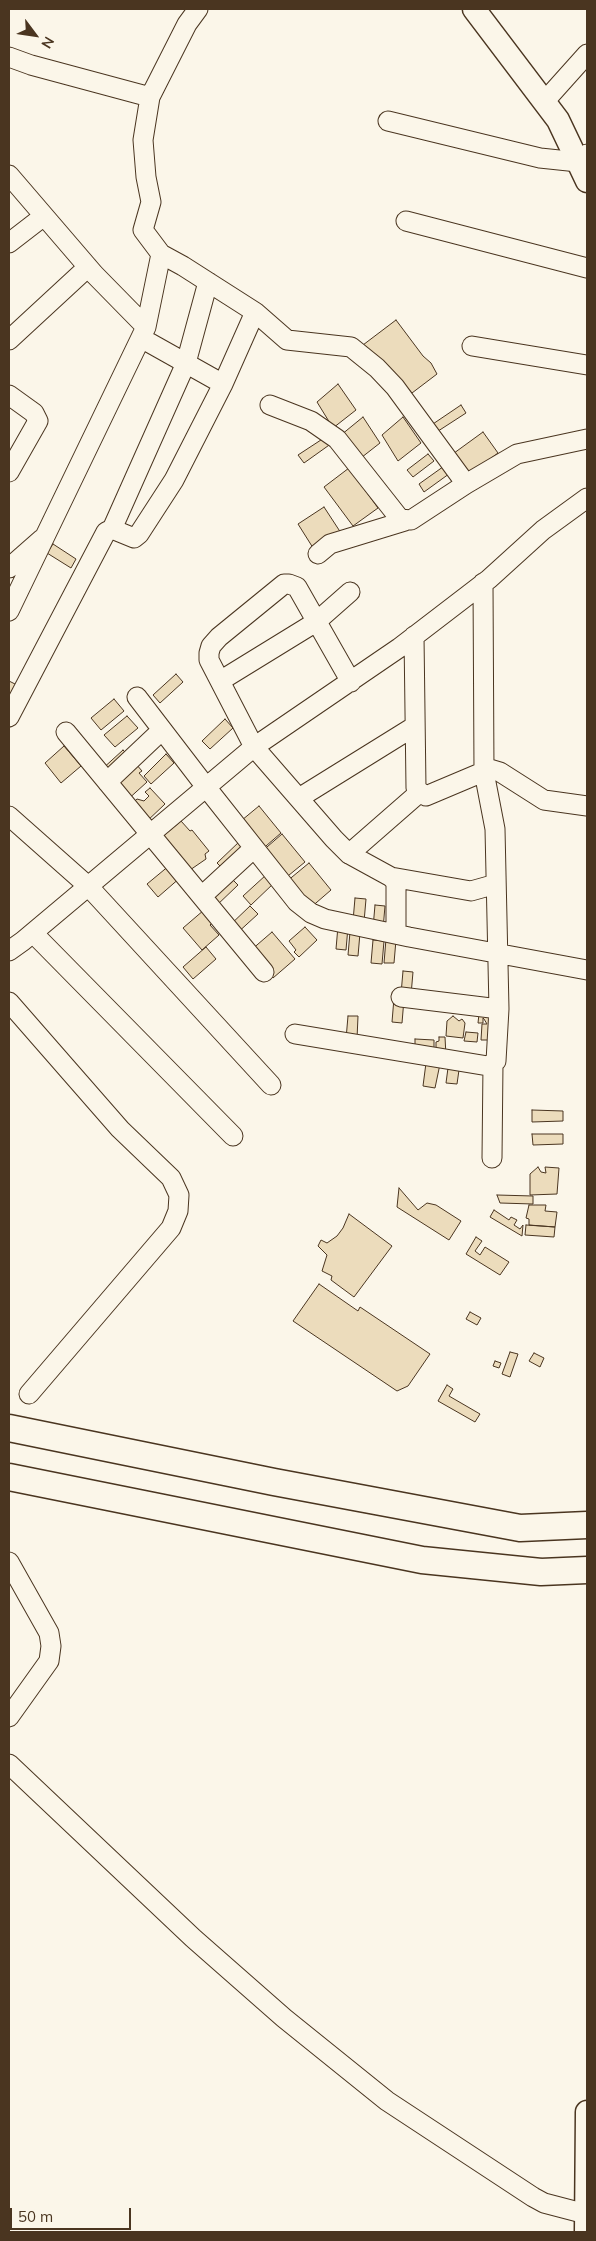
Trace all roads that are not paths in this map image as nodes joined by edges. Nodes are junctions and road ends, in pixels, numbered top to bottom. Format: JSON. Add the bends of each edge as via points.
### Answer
{"nodes":[{"id":1,"x":198,"y":9,"type":"edge"},
{"id":2,"x":474,"y":9,"type":"edge"},
{"id":3,"x":587,"y":54,"type":"edge"},
{"id":4,"x":9,"y":57,"type":"edge"},
{"id":5,"x":150,"y":97,"type":"junction"},
{"id":6,"x":544,"y":102,"type":"junction"},
{"id":7,"x":388,"y":121,"type":"dead end"},
{"id":8,"x":584,"y":166,"type":"edge"},
{"id":9,"x":9,"y":175,"type":"edge"},
{"id":10,"x":44,"y":216,"type":"junction"},
{"id":11,"x":406,"y":221,"type":"dead end"},
{"id":12,"x":9,"y":243,"type":"edge"},
{"id":13,"x":161,"y":254,"type":"junction"},
{"id":14,"x":88,"y":267,"type":"junction"},
{"id":15,"x":587,"y":268,"type":"edge"},
{"id":16,"x":208,"y":282,"type":"junction"},
{"id":17,"x":254,"y":312,"type":"junction"},
{"id":18,"x":144,"y":333,"type":"junction"},
{"id":19,"x":9,"y":340,"type":"edge"},
{"id":20,"x":472,"y":346,"type":"dead end"},
{"id":21,"x":186,"y":363,"type":"junction"},
{"id":22,"x":587,"y":365,"type":"edge"},
{"id":23,"x":223,"y":384,"type":"junction"},
{"id":24,"x":9,"y":395,"type":"edge"},
{"id":25,"x":270,"y":405,"type":"dead end"},
{"id":26,"x":587,"y":439,"type":"edge"},
{"id":27,"x":9,"y":472,"type":"edge"},
{"id":28,"x":466,"y":484,"type":"junction"},
{"id":29,"x":587,"y":498,"type":"edge"},
{"id":30,"x":405,"y":520,"type":"junction"},
{"id":31,"x":112,"y":529,"type":"junction"},
{"id":32,"x":45,"y":537,"type":"junction"},
{"id":33,"x":318,"y":554,"type":"dead end"},
{"id":34,"x":9,"y":568,"type":"edge"},
{"id":35,"x":483,"y":583,"type":"junction"},
{"id":36,"x":350,"y":592,"type":"dead end"},
{"id":37,"x":9,"y":611,"type":"edge"},
{"id":38,"x":316,"y":622,"type":"junction"},
{"id":39,"x":414,"y":636,"type":"junction"},
{"id":40,"x":220,"y":681,"type":"junction"},
{"id":41,"x":351,"y":682,"type":"junction"},
{"id":42,"x":138,"y":697,"type":"dead end"},
{"id":43,"x":9,"y":716,"type":"edge"},
{"id":44,"x":415,"y":726,"type":"junction"},
{"id":45,"x":162,"y":730,"type":"junction"},
{"id":46,"x":66,"y":732,"type":"dead end"},
{"id":47,"x":254,"y":747,"type":"junction"},
{"id":48,"x":484,"y":772,"type":"junction"},
{"id":49,"x":107,"y":782,"type":"junction"},
{"id":50,"x":206,"y":787,"type":"junction"},
{"id":51,"x":420,"y":792,"type":"junction"},
{"id":52,"x":299,"y":798,"type":"junction"},
{"id":53,"x":587,"y":806,"type":"edge"},
{"id":54,"x":9,"y":816,"type":"edge"},
{"id":55,"x":150,"y":834,"type":"junction"},
{"id":56,"x":254,"y":848,"type":"junction"},
{"id":57,"x":349,"y":854,"type":"junction"},
{"id":58,"x":391,"y":877,"type":"junction"},
{"id":59,"x":496,"y":884,"type":"junction"},
{"id":60,"x":88,"y":886,"type":"junction"},
{"id":61,"x":202,"y":896,"type":"junction"},
{"id":62,"x":33,"y":933,"type":"junction"},
{"id":63,"x":396,"y":934,"type":"junction"},
{"id":64,"x":9,"y":951,"type":"edge"},
{"id":65,"x":497,"y":954,"type":"junction"},
{"id":66,"x":587,"y":970,"type":"edge"},
{"id":67,"x":264,"y":972,"type":"dead end"},
{"id":68,"x":401,"y":997,"type":"dead end"},
{"id":69,"x":9,"y":1002,"type":"edge"},
{"id":70,"x":499,"y":1010,"type":"junction"},
{"id":71,"x":295,"y":1034,"type":"dead end"},
{"id":72,"x":493,"y":1064,"type":"junction"},
{"id":73,"x":271,"y":1085,"type":"dead end"},
{"id":74,"x":233,"y":1136,"type":"dead end"},
{"id":75,"x":492,"y":1158,"type":"dead end"},
{"id":76,"x":29,"y":1394,"type":"dead end"},
{"id":77,"x":9,"y":1428,"type":"edge"},
{"id":78,"x":9,"y":1477,"type":"edge"},
{"id":79,"x":587,"y":1526,"type":"edge"},
{"id":80,"x":9,"y":1562,"type":"edge"},
{"id":81,"x":587,"y":1570,"type":"edge"},
{"id":82,"x":9,"y":1717,"type":"edge"},
{"id":83,"x":9,"y":1764,"type":"edge"},
{"id":84,"x":587,"y":2112,"type":"edge"},
{"id":85,"x":586,"y":2223,"type":"edge"}],
"edges":[{"from":1,"to":5,"type":"street"},
{"from":2,"to":6,"type":"main road"},
{"from":3,"to":6,"type":"street"},
{"from":4,"to":5,"type":"street"},
{"from":5,"to":13,"type":"street","via":[[143,140],[151,202],[143,230]]},
{"from":6,"to":8,"type":"main road"},
{"from":7,"to":8,"type":"street","via":[[523,155]]},
{"from":9,"to":10,"type":"street"},
{"from":10,"to":12,"type":"street"},
{"from":10,"to":14,"type":"street"},
{"from":11,"to":15,"type":"street"},
{"from":13,"to":16,"type":"street"},
{"from":13,"to":18,"type":"street"},
{"from":14,"to":18,"type":"street"},
{"from":14,"to":19,"type":"street"},
{"from":16,"to":17,"type":"street"},
{"from":16,"to":21,"type":"street"},
{"from":17,"to":23,"type":"street"},
{"from":17,"to":28,"type":"street","via":[[287,340],[351,347],[377,368],[395,387]]},
{"from":18,"to":21,"type":"street"},
{"from":18,"to":32,"type":"street"},
{"from":20,"to":22,"type":"street"},
{"from":21,"to":23,"type":"street"},
{"from":21,"to":31,"type":"street"},
{"from":23,"to":31,"type":"street","via":[[174,480],[145,526],[134,538]]},
{"from":24,"to":27,"type":"street","via":[[34,413],[38,421]]},
{"from":25,"to":30,"type":"street","via":[[311,421],[337,439],[396,516]]},
{"from":26,"to":28,"type":"street","via":[[510,457]]},
{"from":28,"to":30,"type":"street","via":[[411,520]]},
{"from":29,"to":35,"type":"street","via":[[543,530]]},
{"from":30,"to":33,"type":"street","via":[[330,544]]},
{"from":31,"to":43,"type":"street","via":[[106,532]]},
{"from":32,"to":34,"type":"street"},
{"from":32,"to":37,"type":"street"},
{"from":35,"to":39,"type":"street"},
{"from":35,"to":48,"type":"street"},
{"from":36,"to":38,"type":"street"},
{"from":38,"to":40,"type":"street"},
{"from":38,"to":40,"type":"street","via":[[297,587],[284,584],[211,646],[209,660]]},
{"from":38,"to":41,"type":"street"},
{"from":39,"to":41,"type":"street"},
{"from":39,"to":44,"type":"street"},
{"from":40,"to":47,"type":"street"},
{"from":41,"to":47,"type":"street"},
{"from":42,"to":45,"type":"street"},
{"from":44,"to":51,"type":"street","via":[[416,788]]},
{"from":44,"to":52,"type":"street"},
{"from":45,"to":49,"type":"street"},
{"from":45,"to":50,"type":"street"},
{"from":46,"to":49,"type":"street"},
{"from":47,"to":50,"type":"street"},
{"from":47,"to":52,"type":"street"},
{"from":48,"to":51,"type":"street","via":[[426,796]]},
{"from":48,"to":53,"type":"street","via":[[490,769],[500,772],[544,800]]},
{"from":48,"to":59,"type":"street","via":[[495,829]]},
{"from":49,"to":55,"type":"street"},
{"from":50,"to":55,"type":"street"},
{"from":50,"to":56,"type":"street"},
{"from":51,"to":57,"type":"street"},
{"from":52,"to":57,"type":"street"},
{"from":54,"to":60,"type":"street"},
{"from":55,"to":60,"type":"street"},
{"from":55,"to":61,"type":"street"},
{"from":56,"to":61,"type":"street"},
{"from":56,"to":63,"type":"street","via":[[297,902],[311,913]]},
{"from":57,"to":58,"type":"street"},
{"from":58,"to":59,"type":"street","via":[[471,891]]},
{"from":58,"to":63,"type":"street","via":[[398,888]]},
{"from":59,"to":65,"type":"street"},
{"from":60,"to":62,"type":"street"},
{"from":60,"to":73,"type":"street"},
{"from":61,"to":67,"type":"street"},
{"from":62,"to":64,"type":"street"},
{"from":62,"to":74,"type":"street"},
{"from":63,"to":65,"type":"street"},
{"from":65,"to":66,"type":"street"},
{"from":65,"to":70,"type":"street"},
{"from":68,"to":70,"type":"street"},
{"from":69,"to":76,"type":"street","via":[[120,1129],[171,1178],[179,1195],[178,1211],[171,1228]]},
{"from":70,"to":72,"type":"street","via":[[497,1057]]},
{"from":71,"to":72,"type":"street","via":[[488,1066]]},
{"from":72,"to":75,"type":"street"},
{"from":77,"to":79,"type":"highway","via":[[520,1528]]},
{"from":78,"to":81,"type":"highway","via":[[422,1560],[541,1572]]},
{"from":80,"to":82,"type":"street","via":[[48,1633],[51,1646],[49,1661]]},
{"from":83,"to":85,"type":"street","via":[[193,1938],[284,2018],[387,2101],[544,2203],[564,2208]]},
{"from":84,"to":85,"type":"main road"}]}
